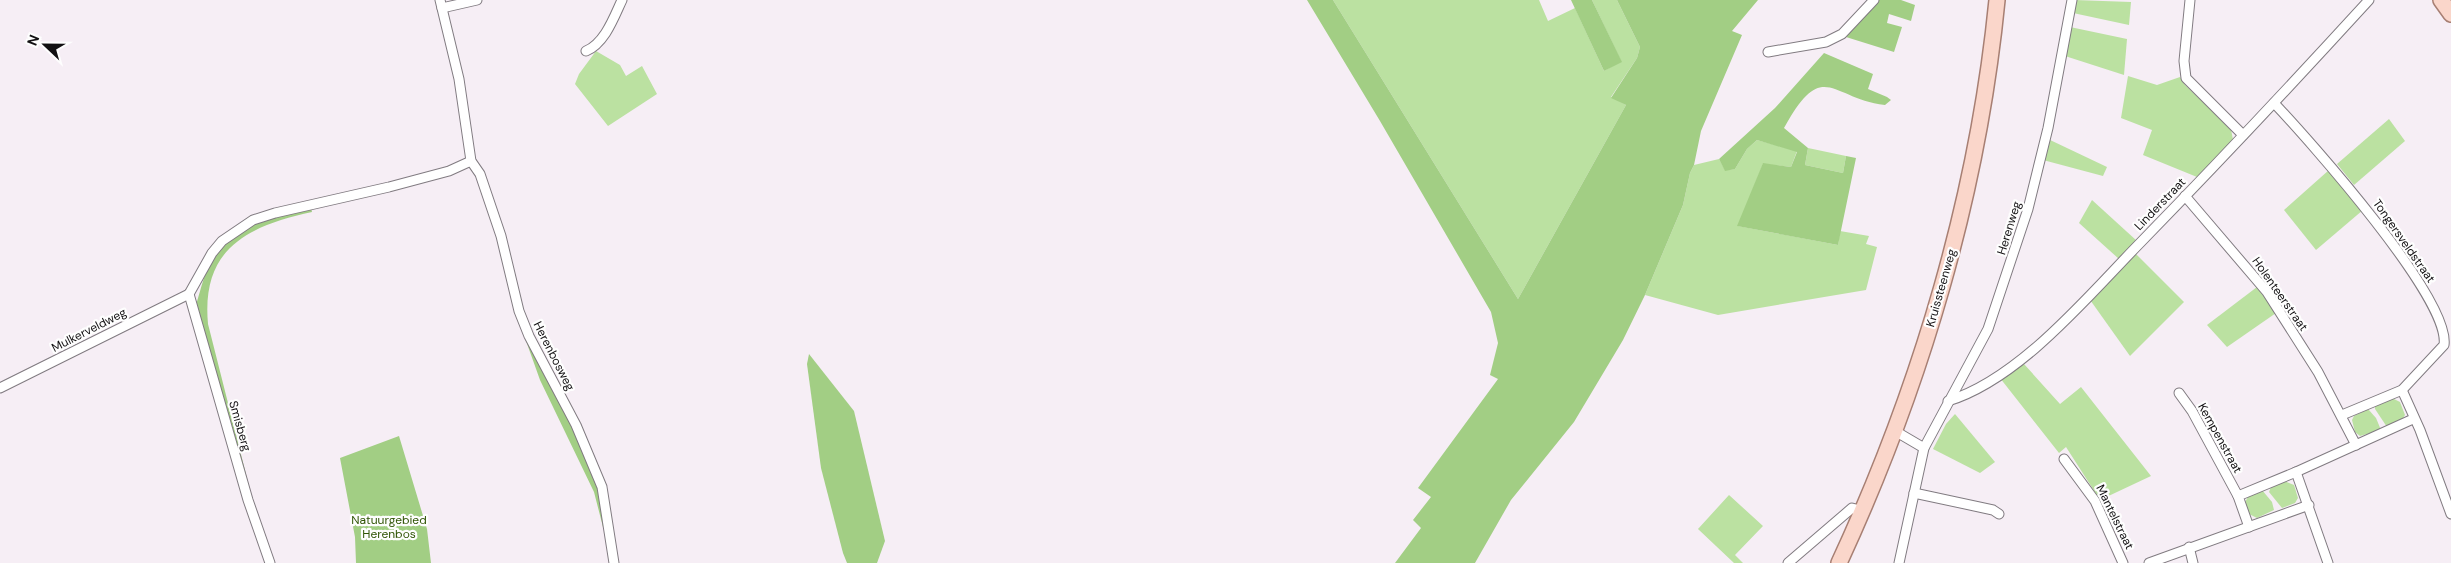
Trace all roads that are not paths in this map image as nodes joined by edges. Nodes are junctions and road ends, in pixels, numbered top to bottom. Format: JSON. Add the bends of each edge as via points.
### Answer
{"nodes":[{"id":1,"x":477,"y":0,"type":"edge"},
{"id":2,"x":622,"y":0,"type":"edge"},
{"id":3,"x":1874,"y":0,"type":"edge"},
{"id":4,"x":1997,"y":0,"type":"edge"},
{"id":5,"x":2072,"y":0,"type":"edge"},
{"id":6,"x":2190,"y":0,"type":"edge"},
{"id":7,"x":2369,"y":0,"type":"edge"},
{"id":8,"x":2441,"y":0,"type":"edge"},
{"id":9,"x":441,"y":4,"type":"edge"},
{"id":10,"x":2451,"y":14,"type":"edge"},
{"id":11,"x":586,"y":51,"type":"dead end"},
{"id":12,"x":1768,"y":52,"type":"dead end"},
{"id":13,"x":2274,"y":103,"type":"junction"},
{"id":14,"x":2242,"y":135,"type":"junction"},
{"id":15,"x":471,"y":161,"type":"junction"},
{"id":16,"x":2185,"y":196,"type":"junction"},
{"id":17,"x":189,"y":294,"type":"junction"},
{"id":18,"x":0,"y":388,"type":"edge"},
{"id":19,"x":2402,"y":390,"type":"junction"},
{"id":20,"x":2179,"y":392,"type":"dead end"},
{"id":21,"x":1948,"y":401,"type":"junction"},
{"id":22,"x":2342,"y":415,"type":"junction"},
{"id":23,"x":2413,"y":419,"type":"junction"},
{"id":24,"x":1895,"y":431,"type":"junction"},
{"id":25,"x":2356,"y":445,"type":"junction"},
{"id":26,"x":1924,"y":448,"type":"junction"},
{"id":27,"x":2064,"y":459,"type":"dead end"},
{"id":28,"x":2296,"y":472,"type":"junction"},
{"id":29,"x":1914,"y":493,"type":"junction"},
{"id":30,"x":2238,"y":496,"type":"junction"},
{"id":31,"x":2309,"y":505,"type":"junction"},
{"id":32,"x":1864,"y":511,"type":"junction"},
{"id":33,"x":1999,"y":514,"type":"dead end"},
{"id":34,"x":2451,"y":514,"type":"edge"},
{"id":35,"x":2249,"y":527,"type":"junction"},
{"id":36,"x":2189,"y":547,"type":"junction"},
{"id":37,"x":270,"y":563,"type":"edge"},
{"id":38,"x":614,"y":563,"type":"edge"},
{"id":39,"x":1788,"y":563,"type":"edge"},
{"id":40,"x":1839,"y":563,"type":"edge"},
{"id":41,"x":1899,"y":563,"type":"edge"},
{"id":42,"x":2123,"y":563,"type":"edge"},
{"id":43,"x":2149,"y":563,"type":"edge"},
{"id":44,"x":2193,"y":563,"type":"edge"},
{"id":45,"x":2328,"y":563,"type":"edge"}],
"edges":[{"from":1,"to":9,"type":"street"},
{"from":2,"to":11,"type":"street","via":[[609,28]]},
{"from":3,"to":12,"type":"street","via":[[1842,34],[1826,42]]},
{"from":4,"to":24,"type":"main road","name":"Kruissteenweg","via":[[1982,108],[1955,239],[1928,334]]},
{"from":5,"to":21,"type":"street","name":"Herenweg","via":[[2048,128],[2028,209],[1988,329]]},
{"from":6,"to":14,"type":"street","via":[[2184,61],[2186,78]]},
{"from":7,"to":13,"type":"street","name":"Linderstraat"},
{"from":8,"to":10,"type":"main road"},
{"from":9,"to":15,"type":"street","name":"Herenbosweg","via":[[459,79]]},
{"from":13,"to":14,"type":"street","name":"Linderstraat"},
{"from":13,"to":19,"type":"street","name":"Tongersveldstraat","via":[[2329,162],[2378,224],[2439,318],[2446,336],[2444,345]]},
{"from":14,"to":16,"type":"street","name":"Linderstraat"},
{"from":15,"to":17,"type":"street","via":[[432,176],[275,212],[253,220],[222,241]]},
{"from":15,"to":38,"type":"street","name":"Herenbosweg","via":[[480,174],[501,236],[519,311],[529,336],[576,425],[602,487]]},
{"from":16,"to":21,"type":"street","name":"Linderstraat","via":[[2035,348],[1993,379]]},
{"from":16,"to":22,"type":"street","name":"Holenteerstraat","via":[[2267,292]]},
{"from":17,"to":18,"type":"street","name":"Mulkerveldweg"},
{"from":17,"to":37,"type":"street","name":"Smisberg","via":[[248,500]]},
{"from":19,"to":22,"type":"street"},
{"from":19,"to":23,"type":"street"},
{"from":20,"to":30,"type":"street","name":"Kempenstraat"},
{"from":21,"to":26,"type":"street","name":"Herenweg"},
{"from":22,"to":25,"type":"street","name":"Holenteerstraat"},
{"from":23,"to":25,"type":"street"},
{"from":23,"to":34,"type":"street"},
{"from":24,"to":26,"type":"street"},
{"from":24,"to":32,"type":"main road","name":"Kruissteenweg"},
{"from":25,"to":28,"type":"street"},
{"from":26,"to":29,"type":"street","name":"Herenweg"},
{"from":27,"to":42,"type":"street","name":"Mantelstraat","via":[[2095,501]]},
{"from":28,"to":30,"type":"street"},
{"from":28,"to":31,"type":"street"},
{"from":29,"to":33,"type":"street"},
{"from":29,"to":41,"type":"street","name":"Herenweg"},
{"from":30,"to":35,"type":"street","name":"Kempenstraat"},
{"from":31,"to":35,"type":"street"},
{"from":31,"to":45,"type":"street"},
{"from":32,"to":39,"type":"street","via":[[1852,508]]},
{"from":32,"to":40,"type":"main road","name":"Kruissteenweg"},
{"from":35,"to":36,"type":"street"},
{"from":36,"to":43,"type":"street"},
{"from":36,"to":44,"type":"street"}]}
